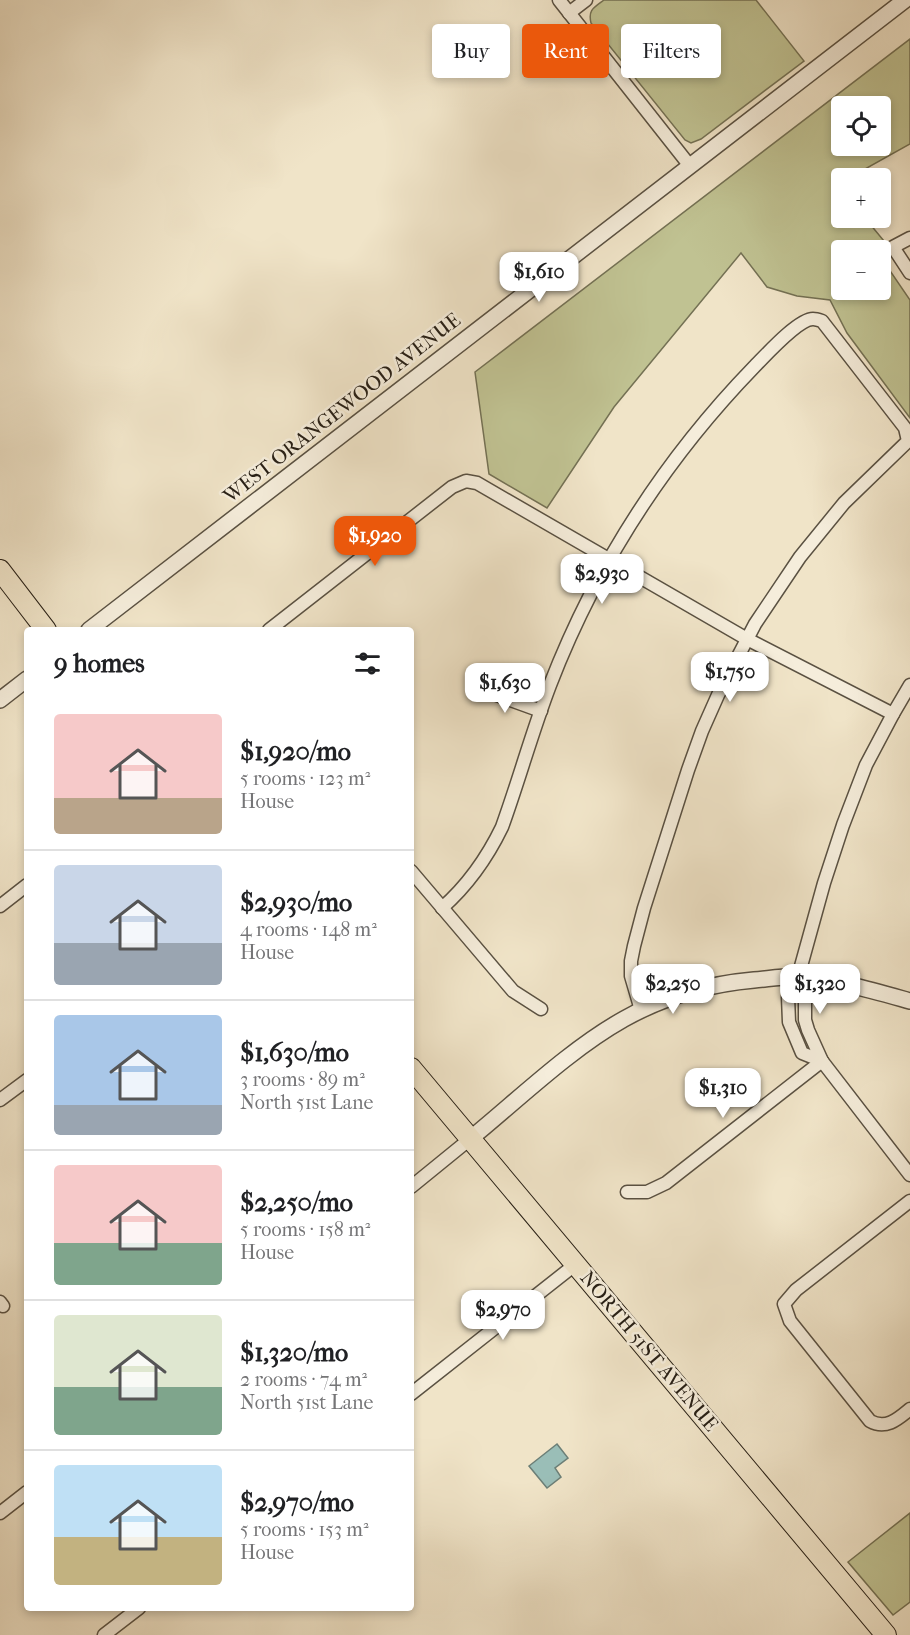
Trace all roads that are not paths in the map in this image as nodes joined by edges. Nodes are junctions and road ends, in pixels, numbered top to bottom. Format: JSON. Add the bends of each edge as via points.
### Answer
{"nodes":[{"id":1,"x":559,"y":0,"type":"edge"},
{"id":2,"x":586,"y":0,"type":"edge"},
{"id":3,"x":905,"y":0,"type":"edge"},
{"id":4,"x":569,"y":13,"type":"junction"},
{"id":5,"x":690,"y":166,"type":"junction"},
{"id":6,"x":910,"y":238,"type":"edge"},
{"id":7,"x":910,"y":273,"type":"edge"},
{"id":8,"x":608,"y":560,"type":"junction"},
{"id":9,"x":0,"y":570,"type":"edge"},
{"id":10,"x":44,"y":627,"type":"edge"},
{"id":11,"x":93,"y":627,"type":"edge"},
{"id":12,"x":273,"y":627,"type":"edge"},
{"id":13,"x":747,"y":639,"type":"junction"},
{"id":14,"x":24,"y":681,"type":"edge"},
{"id":15,"x":910,"y":685,"type":"edge"},
{"id":16,"x":480,"y":689,"type":"dead end"},
{"id":17,"x":0,"y":700,"type":"edge"},
{"id":18,"x":541,"y":711,"type":"junction"},
{"id":19,"x":893,"y":714,"type":"junction"},
{"id":20,"x":414,"y":875,"type":"edge"},
{"id":21,"x":24,"y":887,"type":"edge"},
{"id":22,"x":0,"y":906,"type":"edge"},
{"id":23,"x":442,"y":908,"type":"junction"},
{"id":24,"x":798,"y":977,"type":"junction"},
{"id":25,"x":910,"y":1001,"type":"edge"},
{"id":26,"x":541,"y":1010,"type":"dead end"},
{"id":27,"x":641,"y":1010,"type":"junction"},
{"id":28,"x":822,"y":1061,"type":"junction"},
{"id":29,"x":414,"y":1072,"type":"edge"},
{"id":30,"x":24,"y":1082,"type":"edge"},
{"id":31,"x":0,"y":1100,"type":"edge"},
{"id":32,"x":470,"y":1139,"type":"junction"},
{"id":33,"x":910,"y":1175,"type":"edge"},
{"id":34,"x":414,"y":1185,"type":"edge"},
{"id":35,"x":627,"y":1192,"type":"dead end"},
{"id":36,"x":910,"y":1201,"type":"edge"},
{"id":37,"x":576,"y":1264,"type":"junction"},
{"id":38,"x":414,"y":1392,"type":"edge"},
{"id":39,"x":910,"y":1409,"type":"edge"},
{"id":40,"x":24,"y":1494,"type":"edge"},
{"id":41,"x":0,"y":1514,"type":"edge"},
{"id":42,"x":135,"y":1611,"type":"edge"},
{"id":43,"x":104,"y":1635,"type":"edge"},
{"id":44,"x":886,"y":1635,"type":"edge"}],
"edges":[{"from":1,"to":4,"type":"street"},
{"from":2,"to":4,"type":"street"},
{"from":3,"to":5,"type":"street","name":"WEST ORANGEWOOD AVENUE"},
{"from":4,"to":5,"type":"street"},
{"from":5,"to":11,"type":"street","name":"WEST ORANGEWOOD AVENUE"},
{"from":6,"to":7,"type":"street","via":[[893,247]]},
{"from":8,"to":12,"type":"street","via":[[477,483],[466,481]]},
{"from":8,"to":13,"type":"street"},
{"from":8,"to":13,"type":"street","via":[[638,510],[736,386],[797,326],[812,319],[822,321],[905,428],[908,441],[820,532]]},
{"from":8,"to":18,"type":"street","via":[[570,638]]},
{"from":9,"to":10,"type":"main road"},
{"from":13,"to":19,"type":"street"},
{"from":13,"to":27,"type":"street","via":[[702,731],[644,908],[631,961]]},
{"from":14,"to":17,"type":"street"},
{"from":15,"to":19,"type":"street"},
{"from":16,"to":18,"type":"street"},
{"from":18,"to":23,"type":"street","via":[[492,848]]},
{"from":19,"to":24,"type":"street","via":[[866,765],[843,825]]},
{"from":20,"to":23,"type":"street"},
{"from":21,"to":22,"type":"street"},
{"from":23,"to":26,"type":"street","via":[[513,990]]},
{"from":24,"to":25,"type":"street"},
{"from":24,"to":27,"type":"street","via":[[737,981],[685,993]]},
{"from":24,"to":28,"type":"street","via":[[805,1001],[805,1020]]},
{"from":24,"to":28,"type":"street","via":[[788,997],[789,1022],[802,1053]]},
{"from":27,"to":32,"type":"street","via":[[589,1042]]},
{"from":28,"to":33,"type":"street"},
{"from":28,"to":35,"type":"street","via":[[666,1183],[646,1192]]},
{"from":29,"to":32,"type":"main road","name":"NORTH 51ST AVENUE"},
{"from":30,"to":31,"type":"street"},
{"from":32,"to":34,"type":"street"},
{"from":32,"to":37,"type":"main road","name":"NORTH 51ST AVENUE"},
{"from":36,"to":39,"type":"street","via":[[796,1290],[784,1304],[790,1321],[866,1417],[881,1425],[894,1422]]},
{"from":37,"to":38,"type":"street"},
{"from":37,"to":44,"type":"main road","name":"NORTH 51ST AVENUE"},
{"from":40,"to":41,"type":"street"},
{"from":42,"to":43,"type":"street"}]}
